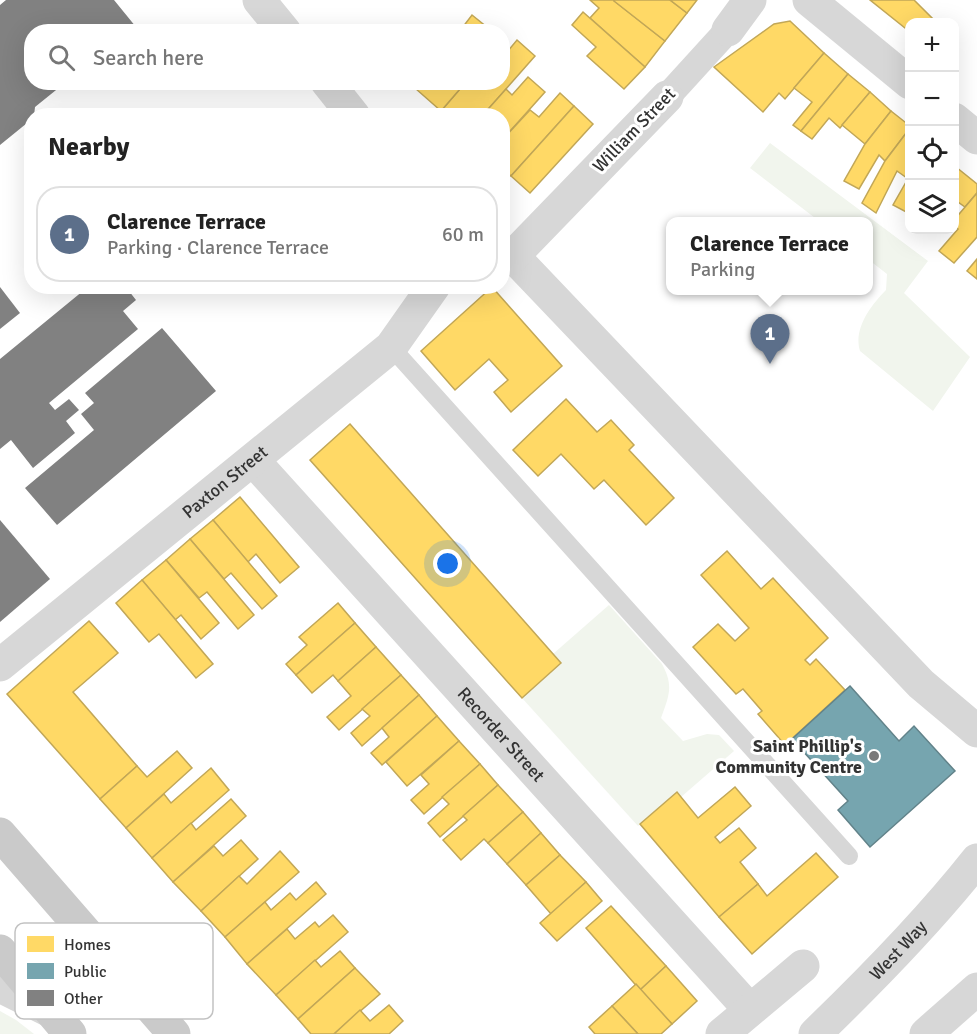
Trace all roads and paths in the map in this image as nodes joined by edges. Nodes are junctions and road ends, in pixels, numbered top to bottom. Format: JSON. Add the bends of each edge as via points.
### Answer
{"nodes":[{"id":1,"x":259,"y":0,"type":"edge"},
{"id":2,"x":750,"y":0,"type":"edge"},
{"id":3,"x":809,"y":0,"type":"edge"},
{"id":4,"x":278,"y":24,"type":"edge"},
{"id":5,"x":728,"y":30,"type":"joint"},
{"id":6,"x":905,"y":80,"type":"edge"},
{"id":7,"x":333,"y":90,"type":"edge"},
{"id":8,"x":667,"y":97,"type":"joint"},
{"id":9,"x":348,"y":108,"type":"edge"},
{"id":10,"x":959,"y":124,"type":"edge"},
{"id":11,"x":977,"y":138,"type":"edge"},
{"id":12,"x":510,"y":251,"type":"edge"},
{"id":13,"x":510,"y":255,"type":"edge"},
{"id":14,"x":428,"y":294,"type":"edge"},
{"id":15,"x":391,"y":347,"type":"junction"},
{"id":16,"x":253,"y":460,"type":"junction"},
{"id":17,"x":0,"y":665,"type":"edge"},
{"id":18,"x":977,"y":731,"type":"edge"},
{"id":19,"x":0,"y":834,"type":"edge"},
{"id":20,"x":849,"y":856,"type":"dead end"},
{"id":21,"x":977,"y":860,"type":"edge"},
{"id":22,"x":77,"y":923,"type":"edge"},
{"id":23,"x":0,"y":951,"type":"edge"},
{"id":24,"x":803,"y":966,"type":"dead end"},
{"id":25,"x":15,"y":969,"type":"edge"},
{"id":26,"x":0,"y":986,"type":"edge"},
{"id":27,"x":977,"y":989,"type":"edge"},
{"id":28,"x":15,"y":995,"type":"edge"},
{"id":29,"x":750,"y":1010,"type":"junction"},
{"id":30,"x":161,"y":1019,"type":"edge"},
{"id":31,"x":174,"y":1034,"type":"edge"},
{"id":32,"x":722,"y":1034,"type":"edge"},
{"id":33,"x":815,"y":1034,"type":"edge"},
{"id":34,"x":926,"y":1034,"type":"edge"}],
"edges":[{"from":1,"to":4,"type":"street"},
{"from":2,"to":5,"type":"street","name":"William Street"},
{"from":3,"to":6,"type":"street"},
{"from":5,"to":8,"type":"street","name":"William Street"},
{"from":7,"to":9,"type":"street"},
{"from":8,"to":12,"type":"street","name":"William Street"},
{"from":10,"to":11,"type":"street"},
{"from":13,"to":18,"type":"street","via":[[921,684]]},
{"from":14,"to":15,"type":"street","name":"Paxton Street"},
{"from":15,"to":16,"type":"street","name":"Paxton Street"},
{"from":15,"to":20,"type":"lane"},
{"from":16,"to":17,"type":"street","name":"Paxton Street"},
{"from":16,"to":29,"type":"street","name":"Recorder Street"},
{"from":19,"to":22,"type":"main road"},
{"from":21,"to":33,"type":"street","name":"West Way","via":[[868,982]]},
{"from":23,"to":25,"type":"main road"},
{"from":24,"to":29,"type":"street"},
{"from":26,"to":28,"type":"street"},
{"from":27,"to":34,"type":"street"},
{"from":29,"to":32,"type":"street"},
{"from":30,"to":31,"type":"main road"}]}
